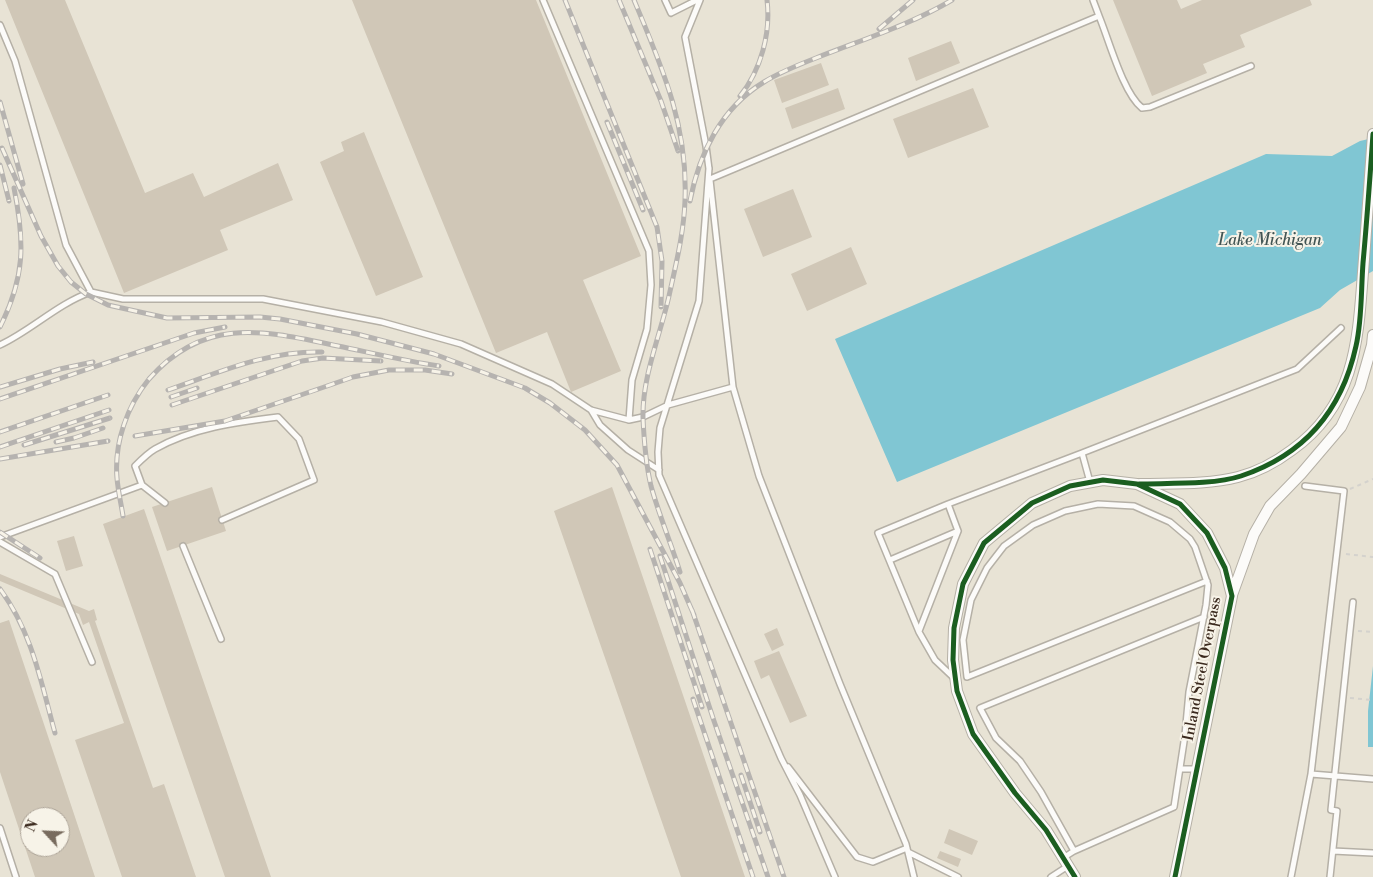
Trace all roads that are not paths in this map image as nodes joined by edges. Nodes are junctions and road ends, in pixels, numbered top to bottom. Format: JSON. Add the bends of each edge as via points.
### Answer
{"nodes":[{"id":1,"x":543,"y":0,"type":"edge"},
{"id":2,"x":665,"y":0,"type":"edge"},
{"id":3,"x":698,"y":0,"type":"edge"},
{"id":4,"x":1093,"y":0,"type":"edge"},
{"id":5,"x":1099,"y":16,"type":"junction"},
{"id":6,"x":0,"y":25,"type":"edge"},
{"id":7,"x":1251,"y":66,"type":"dead end"},
{"id":8,"x":1373,"y":134,"type":"edge"},
{"id":9,"x":709,"y":168,"type":"junction"},
{"id":10,"x":710,"y":179,"type":"junction"},
{"id":11,"x":91,"y":292,"type":"junction"},
{"id":12,"x":1341,"y":328,"type":"dead end"},
{"id":13,"x":1373,"y":335,"type":"edge"},
{"id":14,"x":0,"y":345,"type":"edge"},
{"id":15,"x":734,"y":387,"type":"junction"},
{"id":16,"x":668,"y":405,"type":"junction"},
{"id":17,"x":591,"y":410,"type":"junction"},
{"id":18,"x":629,"y":420,"type":"junction"},
{"id":19,"x":1082,"y":453,"type":"junction"},
{"id":20,"x":659,"y":470,"type":"junction"},
{"id":21,"x":1090,"y":482,"type":"junction"},
{"id":22,"x":142,"y":484,"type":"junction"},
{"id":23,"x":1137,"y":484,"type":"junction"},
{"id":24,"x":1305,"y":486,"type":"dead end"},
{"id":25,"x":164,"y":503,"type":"dead end"},
{"id":26,"x":948,"y":504,"type":"junction"},
{"id":27,"x":222,"y":520,"type":"dead end"},
{"id":28,"x":958,"y":531,"type":"junction"},
{"id":29,"x":0,"y":537,"type":"edge"},
{"id":30,"x":0,"y":542,"type":"edge"},
{"id":31,"x":183,"y":546,"type":"dead end"},
{"id":32,"x":890,"y":560,"type":"junction"},
{"id":33,"x":1207,"y":581,"type":"junction"},
{"id":34,"x":1232,"y":596,"type":"junction"},
{"id":35,"x":1353,"y":602,"type":"dead end"},
{"id":36,"x":1204,"y":617,"type":"junction"},
{"id":37,"x":919,"y":632,"type":"junction"},
{"id":38,"x":221,"y":639,"type":"dead end"},
{"id":39,"x":92,"y":662,"type":"dead end"},
{"id":40,"x":956,"y":679,"type":"junction"},
{"id":41,"x":781,"y":758,"type":"junction"},
{"id":42,"x":1180,"y":769,"type":"junction"},
{"id":43,"x":1196,"y":769,"type":"junction"},
{"id":44,"x":1310,"y":774,"type":"junction"},
{"id":45,"x":1334,"y":776,"type":"junction"},
{"id":46,"x":1372,"y":778,"type":"edge"},
{"id":47,"x":0,"y":828,"type":"edge"},
{"id":48,"x":908,"y":850,"type":"junction"},
{"id":49,"x":1333,"y":850,"type":"junction"},
{"id":50,"x":1074,"y":851,"type":"junction"},
{"id":51,"x":1373,"y":853,"type":"edge"},
{"id":52,"x":1066,"y":862,"type":"junction"},
{"id":53,"x":16,"y":877,"type":"edge"},
{"id":54,"x":834,"y":877,"type":"edge"},
{"id":55,"x":914,"y":877,"type":"edge"},
{"id":56,"x":958,"y":877,"type":"edge"},
{"id":57,"x":1051,"y":877,"type":"edge"},
{"id":58,"x":1075,"y":877,"type":"edge"},
{"id":59,"x":1175,"y":877,"type":"edge"},
{"id":60,"x":1291,"y":877,"type":"edge"},
{"id":61,"x":1330,"y":877,"type":"edge"}],
"edges":[{"from":1,"to":18,"type":"lane","via":[[649,251],[648,329],[632,380]]},
{"from":2,"to":3,"type":"lane","via":[[671,13]]},
{"from":3,"to":9,"type":"lane","via":[[685,37]]},
{"from":4,"to":5,"type":"lane"},
{"from":5,"to":7,"type":"lane","via":[[1127,87],[1142,108]]},
{"from":5,"to":10,"type":"lane"},
{"from":6,"to":11,"type":"lane","via":[[15,61],[66,245]]},
{"from":8,"to":23,"type":"street","via":[[1357,345],[1346,382],[1331,411],[1308,438],[1274,463],[1240,477]]},
{"from":9,"to":10,"type":"lane"},
{"from":9,"to":16,"type":"lane","via":[[700,301]]},
{"from":10,"to":15,"type":"lane"},
{"from":11,"to":14,"type":"lane","via":[[50,312]]},
{"from":11,"to":17,"type":"lane","via":[[123,299],[263,299],[382,322],[461,344],[552,384]]},
{"from":12,"to":19,"type":"lane","via":[[1297,369]]},
{"from":13,"to":34,"type":"street","name":"Inland Steel Overpass","via":[[1360,387],[1341,427],[1270,506],[1254,534]]},
{"from":15,"to":16,"type":"lane"},
{"from":15,"to":48,"type":"lane","via":[[759,476]]},
{"from":16,"to":18,"type":"lane"},
{"from":16,"to":20,"type":"lane","via":[[660,428]]},
{"from":17,"to":18,"type":"lane"},
{"from":17,"to":20,"type":"lane","via":[[600,425],[628,450]]},
{"from":19,"to":21,"type":"lane"},
{"from":19,"to":26,"type":"lane"},
{"from":20,"to":41,"type":"lane"},
{"from":21,"to":23,"type":"street","name":"Inland Steel Overpass","via":[[1103,480]]},
{"from":21,"to":40,"type":"street","name":"Inland Steel Overpass","via":[[1070,486],[1032,503],[984,543],[963,584],[954,628]]},
{"from":22,"to":25,"type":"lane"},
{"from":22,"to":27,"type":"lane","via":[[135,466],[154,449],[188,434],[278,417],[299,439],[314,480]]},
{"from":22,"to":29,"type":"lane"},
{"from":23,"to":34,"type":"street","name":"Inland Steel Overpass","via":[[1180,504],[1207,533],[1225,568]]},
{"from":24,"to":44,"type":"lane","via":[[1344,491]]},
{"from":26,"to":28,"type":"lane"},
{"from":26,"to":32,"type":"lane","via":[[878,533]]},
{"from":28,"to":32,"type":"lane"},
{"from":28,"to":37,"type":"lane"},
{"from":30,"to":39,"type":"lane","via":[[55,574]]},
{"from":31,"to":38,"type":"lane"},
{"from":32,"to":37,"type":"lane"},
{"from":33,"to":33,"type":"lane","via":[[1190,539],[1170,522],[1134,506],[1098,504],[1064,511],[1033,525],[1004,546],[987,568],[971,600],[964,634],[968,677]]},
{"from":33,"to":36,"type":"lane"},
{"from":34,"to":43,"type":"street","name":"Inland Steel Overpass"},
{"from":35,"to":45,"type":"lane"},
{"from":36,"to":42,"type":"lane","via":[[1189,692]]},
{"from":36,"to":50,"type":"lane","via":[[980,708],[996,738],[1020,761],[1041,792]]},
{"from":37,"to":40,"type":"lane","via":[[935,660]]},
{"from":40,"to":52,"type":"street","name":"Inland Steel Overpass","via":[[957,691],[973,734],[1046,830]]},
{"from":41,"to":48,"type":"lane","via":[[857,857],[873,862]]},
{"from":41,"to":54,"type":"lane"},
{"from":42,"to":43,"type":"lane"},
{"from":42,"to":50,"type":"lane","via":[[1174,808]]},
{"from":43,"to":59,"type":"street","name":"Inland Steel Overpass"},
{"from":44,"to":45,"type":"lane"},
{"from":44,"to":60,"type":"lane"},
{"from":45,"to":46,"type":"lane"},
{"from":45,"to":49,"type":"lane","via":[[1331,810],[1337,811]]},
{"from":47,"to":53,"type":"lane"},
{"from":48,"to":55,"type":"lane"},
{"from":48,"to":56,"type":"lane"},
{"from":49,"to":51,"type":"lane"},
{"from":49,"to":61,"type":"lane"},
{"from":50,"to":52,"type":"lane"},
{"from":52,"to":57,"type":"lane"},
{"from":52,"to":58,"type":"street","name":"Inland Steel Overpass"}]}
